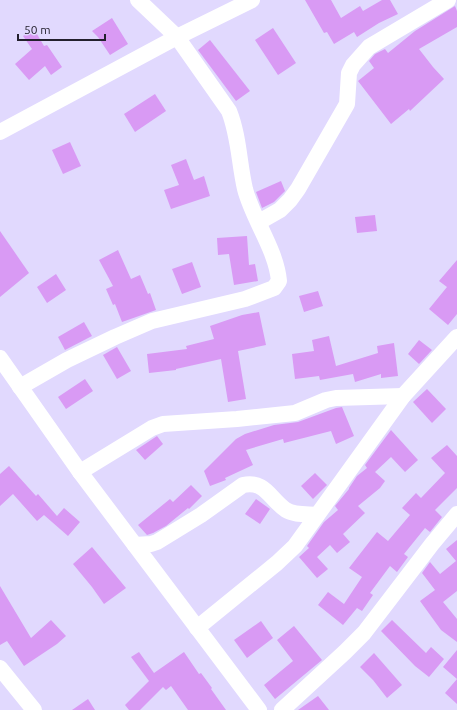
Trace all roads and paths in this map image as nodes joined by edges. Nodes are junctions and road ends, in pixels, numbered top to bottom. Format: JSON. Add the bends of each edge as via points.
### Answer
{"nodes":[{"id":1,"x":138,"y":0,"type":"edge"},
{"id":2,"x":448,"y":0,"type":"edge"},
{"id":3,"x":242,"y":2,"type":"edge"},
{"id":4,"x":177,"y":37,"type":"junction"},
{"id":5,"x":0,"y":132,"type":"edge"},
{"id":6,"x":259,"y":222,"type":"junction"},
{"id":7,"x":457,"y":337,"type":"edge"},
{"id":8,"x":0,"y":358,"type":"edge"},
{"id":9,"x":20,"y":387,"type":"junction"},
{"id":10,"x":403,"y":396,"type":"junction"},
{"id":11,"x":80,"y":472,"type":"junction"},
{"id":12,"x":457,"y":514,"type":"edge"},
{"id":13,"x":317,"y":515,"type":"junction"},
{"id":14,"x":135,"y":545,"type":"junction"},
{"id":15,"x":197,"y":628,"type":"junction"},
{"id":16,"x":0,"y":668,"type":"edge"},
{"id":17,"x":34,"y":710,"type":"edge"},
{"id":18,"x":259,"y":710,"type":"edge"},
{"id":19,"x":282,"y":710,"type":"edge"}],
"edges":[{"from":1,"to":4,"type":"street"},
{"from":2,"to":6,"type":"street","via":[[361,54],[349,73],[347,104],[314,162],[290,200],[280,210]]},
{"from":3,"to":4,"type":"street"},
{"from":4,"to":5,"type":"street"},
{"from":4,"to":6,"type":"street","via":[[229,111],[234,123],[245,188]]},
{"from":6,"to":9,"type":"street","via":[[278,272],[279,281],[274,288],[245,299],[152,321],[68,360]]},
{"from":7,"to":10,"type":"street"},
{"from":8,"to":9,"type":"street"},
{"from":9,"to":11,"type":"street"},
{"from":10,"to":11,"type":"street","via":[[336,398],[295,413],[162,424]]},
{"from":10,"to":13,"type":"street"},
{"from":11,"to":14,"type":"street"},
{"from":12,"to":19,"type":"street","via":[[364,633]]},
{"from":13,"to":14,"type":"street","via":[[286,510],[259,485],[251,483],[243,485],[157,542]]},
{"from":13,"to":15,"type":"street","via":[[295,546],[278,563]]},
{"from":14,"to":15,"type":"street"},
{"from":15,"to":18,"type":"street"},
{"from":16,"to":17,"type":"street"}]}
